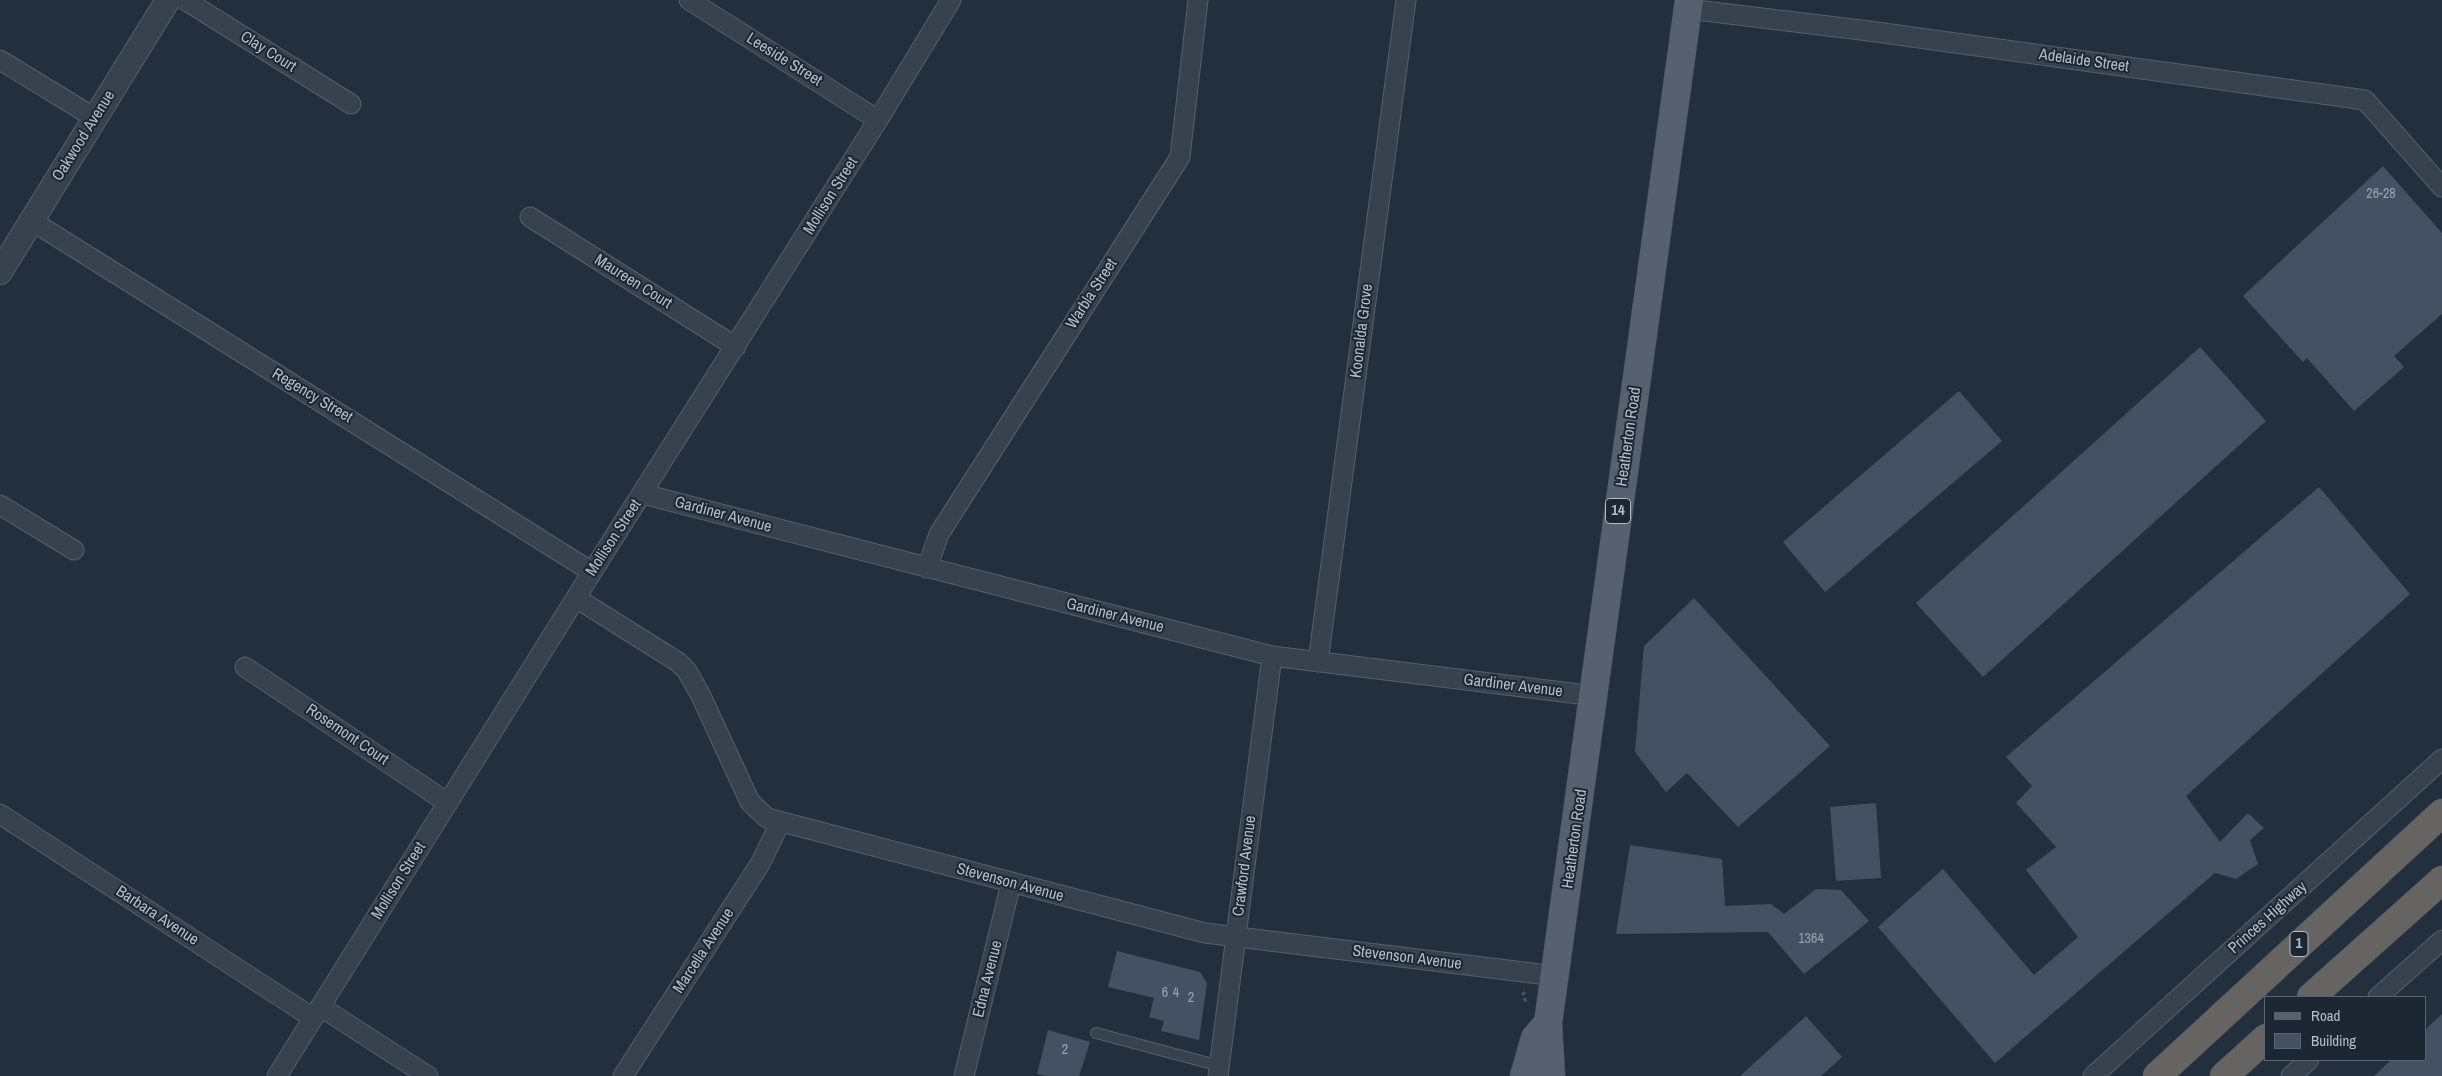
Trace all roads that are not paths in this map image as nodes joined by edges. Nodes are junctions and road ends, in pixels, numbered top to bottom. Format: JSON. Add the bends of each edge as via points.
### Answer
{"nodes":[{"id":1,"x":168,"y":0,"type":"edge"},
{"id":2,"x":185,"y":0,"type":"edge"},
{"id":3,"x":688,"y":0,"type":"edge"},
{"id":4,"x":951,"y":0,"type":"edge"},
{"id":5,"x":1198,"y":0,"type":"edge"},
{"id":6,"x":1406,"y":0,"type":"edge"},
{"id":7,"x":1688,"y":5,"type":"edge"},
{"id":8,"x":0,"y":60,"type":"edge"},
{"id":9,"x":351,"y":104,"type":"dead end"},
{"id":10,"x":96,"y":118,"type":"junction"},
{"id":11,"x":878,"y":120,"type":"junction"},
{"id":12,"x":2442,"y":187,"type":"edge"},
{"id":13,"x":530,"y":217,"type":"dead end"},
{"id":14,"x":32,"y":222,"type":"junction"},
{"id":15,"x":0,"y":272,"type":"edge"},
{"id":16,"x":736,"y":347,"type":"junction"},
{"id":17,"x":643,"y":494,"type":"junction"},
{"id":18,"x":0,"y":504,"type":"edge"},
{"id":19,"x":74,"y":550,"type":"dead end"},
{"id":20,"x":927,"y":568,"type":"junction"},
{"id":21,"x":592,"y":572,"type":"junction"},
{"id":22,"x":576,"y":598,"type":"junction"},
{"id":23,"x":1272,"y":656,"type":"junction"},
{"id":24,"x":1318,"y":662,"type":"junction"},
{"id":25,"x":245,"y":667,"type":"dead end"},
{"id":26,"x":1595,"y":696,"type":"junction"},
{"id":27,"x":2442,"y":759,"type":"edge"},
{"id":28,"x":448,"y":802,"type":"junction"},
{"id":29,"x":2442,"y":813,"type":"edge"},
{"id":30,"x":0,"y":814,"type":"edge"},
{"id":31,"x":780,"y":822,"type":"junction"},
{"id":32,"x":2442,"y":880,"type":"edge"},
{"id":33,"x":1011,"y":883,"type":"junction"},
{"id":34,"x":1236,"y":938,"type":"junction"},
{"id":35,"x":2442,"y":940,"type":"edge"},
{"id":36,"x":1556,"y":976,"type":"junction"},
{"id":37,"x":2312,"y":996,"type":"edge"},
{"id":38,"x":2379,"y":996,"type":"edge"},
{"id":39,"x":317,"y":1013,"type":"junction"},
{"id":40,"x":1548,"y":1023,"type":"junction"},
{"id":41,"x":1096,"y":1033,"type":"dead end"},
{"id":42,"x":2264,"y":1040,"type":"edge"},
{"id":43,"x":2308,"y":1061,"type":"edge"},
{"id":44,"x":1219,"y":1071,"type":"edge"},
{"id":45,"x":277,"y":1076,"type":"edge"},
{"id":46,"x":428,"y":1076,"type":"edge"},
{"id":47,"x":624,"y":1076,"type":"edge"},
{"id":48,"x":964,"y":1076,"type":"edge"},
{"id":49,"x":1524,"y":1076,"type":"edge"},
{"id":50,"x":1551,"y":1076,"type":"edge"},
{"id":51,"x":2093,"y":1076,"type":"edge"},
{"id":52,"x":2157,"y":1076,"type":"edge"},
{"id":53,"x":2224,"y":1076,"type":"edge"},
{"id":54,"x":2291,"y":1076,"type":"edge"}],
"edges":[{"from":1,"to":10,"type":"street","name":"Oakwood Avenue"},
{"from":2,"to":9,"type":"street","name":"Clay Court"},
{"from":3,"to":11,"type":"street","name":"Leeside Street"},
{"from":4,"to":11,"type":"street","name":"Mollison Street"},
{"from":5,"to":20,"type":"street","name":"Warbla Street","via":[[1180,157],[939,534]]},
{"from":6,"to":24,"type":"street","name":"Koonalda Grove"},
{"from":7,"to":12,"type":"street","name":"Adelaide Street","via":[[2365,100]]},
{"from":7,"to":26,"type":"main road","name":"Heatherton Road","number":"14"},
{"from":8,"to":10,"type":"street"},
{"from":10,"to":14,"type":"street","name":"Oakwood Avenue"},
{"from":11,"to":16,"type":"street","name":"Mollison Street"},
{"from":13,"to":16,"type":"street","name":"Maureen Court"},
{"from":14,"to":15,"type":"street","name":"Oakwood Avenue"},
{"from":14,"to":21,"type":"street","name":"Regency Street"},
{"from":16,"to":17,"type":"street","name":"Mollison Street"},
{"from":17,"to":20,"type":"street","name":"Gardiner Avenue"},
{"from":17,"to":21,"type":"street","name":"Mollison Street"},
{"from":18,"to":19,"type":"street"},
{"from":20,"to":23,"type":"street","name":"Gardiner Avenue"},
{"from":21,"to":22,"type":"street","name":"Mollison Street"},
{"from":22,"to":28,"type":"street","name":"Mollison Street"},
{"from":22,"to":31,"type":"street","name":"Stevenson Avenue","via":[[678,662],[687,671],[750,802],[761,814]]},
{"from":23,"to":24,"type":"street","name":"Gardiner Avenue"},
{"from":23,"to":34,"type":"street","name":"Crawford Avenue"},
{"from":24,"to":26,"type":"street","name":"Gardiner Avenue"},
{"from":25,"to":28,"type":"street","name":"Rosemont Court"},
{"from":26,"to":36,"type":"main road","name":"Heatherton Road","number":"14"},
{"from":27,"to":51,"type":"street","name":"Princes Highway"},
{"from":28,"to":39,"type":"street","name":"Mollison Street"},
{"from":29,"to":52,"type":"highway","number":"1"},
{"from":30,"to":39,"type":"street","name":"Barbara Avenue"},
{"from":31,"to":33,"type":"street","name":"Stevenson Avenue"},
{"from":31,"to":47,"type":"street","name":"Marcella Avenue","via":[[760,864]]},
{"from":32,"to":37,"type":"highway"},
{"from":33,"to":34,"type":"street","name":"Stevenson Avenue","via":[[1205,933]]},
{"from":33,"to":48,"type":"street","name":"Edna Avenue"},
{"from":34,"to":36,"type":"street","name":"Stevenson Avenue"},
{"from":34,"to":44,"type":"street","name":"Crawford Avenue"},
{"from":35,"to":38,"type":"street"},
{"from":36,"to":40,"type":"main road","name":"Heatherton Road","number":"14"},
{"from":39,"to":45,"type":"street","name":"Mollison Street"},
{"from":39,"to":46,"type":"street","name":"Barbara Avenue"},
{"from":40,"to":49,"type":"main road","name":"Heatherton Road","number":"14","via":[[1536,1038]]},
{"from":40,"to":50,"type":"main road","name":"Heatherton Road","number":"14"},
{"from":41,"to":44,"type":"lane"},
{"from":42,"to":53,"type":"highway"},
{"from":43,"to":54,"type":"street"}]}
